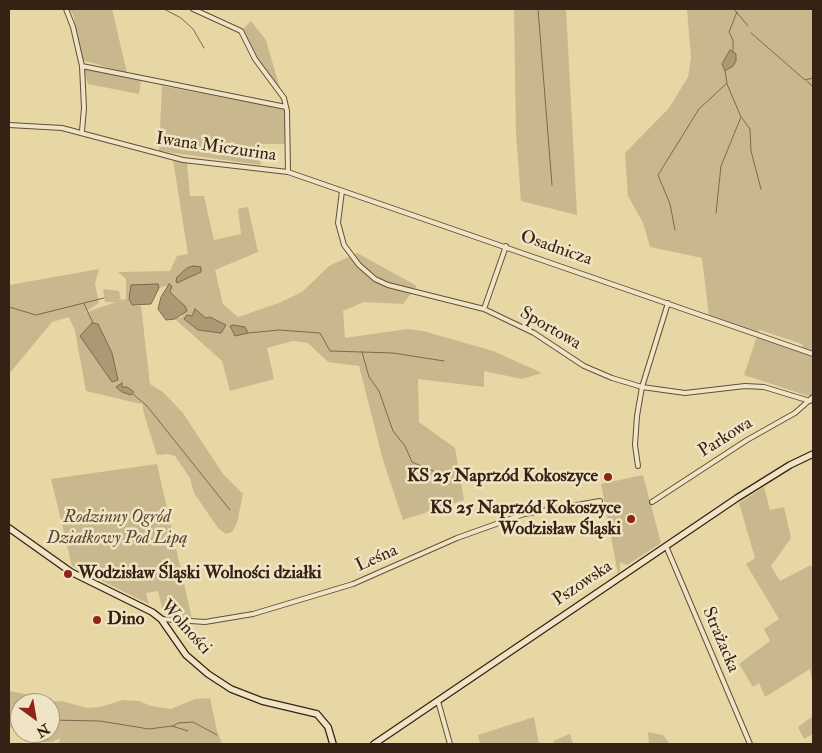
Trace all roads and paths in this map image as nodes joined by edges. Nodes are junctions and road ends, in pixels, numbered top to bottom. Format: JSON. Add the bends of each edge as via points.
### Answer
{"nodes":[{"id":1,"x":66,"y":9,"type":"edge"},
{"id":2,"x":193,"y":9,"type":"edge"},
{"id":3,"x":82,"y":66,"type":"junction"},
{"id":4,"x":286,"y":106,"type":"junction"},
{"id":5,"x":9,"y":125,"type":"edge"},
{"id":6,"x":82,"y":131,"type":"junction"},
{"id":7,"x":288,"y":172,"type":"junction"},
{"id":8,"x":342,"y":191,"type":"junction"},
{"id":9,"x":506,"y":246,"type":"junction"},
{"id":10,"x":668,"y":303,"type":"junction"},
{"id":11,"x":484,"y":309,"type":"junction"},
{"id":12,"x":813,"y":354,"type":"edge"},
{"id":13,"x":642,"y":387,"type":"junction"},
{"id":14,"x":812,"y":399,"type":"edge"},
{"id":15,"x":813,"y":454,"type":"edge"},
{"id":16,"x":638,"y":466,"type":"dead end"},
{"id":17,"x":600,"y":501,"type":"dead end"},
{"id":18,"x":652,"y":502,"type":"dead end"},
{"id":19,"x":9,"y":528,"type":"edge"},
{"id":20,"x":666,"y":546,"type":"junction"},
{"id":21,"x":161,"y":619,"type":"junction"},
{"id":22,"x":438,"y":701,"type":"junction"},
{"id":23,"x":381,"y":742,"type":"edge"},
{"id":24,"x":332,"y":744,"type":"edge"},
{"id":25,"x":374,"y":744,"type":"edge"},
{"id":26,"x":450,"y":744,"type":"edge"},
{"id":27,"x":750,"y":744,"type":"edge"}],
"edges":[{"from":1,"to":3,"type":"street"},
{"from":2,"to":4,"type":"street","via":[[241,31]]},
{"from":3,"to":4,"type":"street"},
{"from":3,"to":6,"type":"street"},
{"from":4,"to":7,"type":"street"},
{"from":5,"to":6,"type":"street","name":"Iwana Miczurina","via":[[41,125]]},
{"from":6,"to":7,"type":"street","name":"Iwana Miczurina","via":[[183,160]]},
{"from":7,"to":8,"type":"street","name":"Osadnicza"},
{"from":8,"to":9,"type":"street","name":"Osadnicza"},
{"from":8,"to":11,"type":"street","name":"Sportowa","via":[[338,223],[344,245],[375,279]]},
{"from":9,"to":10,"type":"street","name":"Osadnicza"},
{"from":9,"to":11,"type":"street"},
{"from":10,"to":12,"type":"street","name":"Osadnicza"},
{"from":10,"to":13,"type":"street"},
{"from":11,"to":13,"type":"street","name":"Sportowa","via":[[534,333],[584,366]]},
{"from":13,"to":14,"type":"street","name":"Sportowa","via":[[685,392],[764,387]]},
{"from":13,"to":16,"type":"street","via":[[637,416]]},
{"from":14,"to":18,"type":"street","name":"Parkowa","via":[[795,413]]},
{"from":15,"to":20,"type":"main road","name":"Pszowska","via":[[765,480]]},
{"from":17,"to":21,"type":"street","name":"Leśna","via":[[524,514],[456,538],[353,584],[253,614],[205,622]]},
{"from":19,"to":21,"type":"main road","name":"Wolności","via":[[71,572],[144,606]]},
{"from":20,"to":22,"type":"main road","name":"Pszowska"},
{"from":20,"to":27,"type":"street","name":"Strażacka"},
{"from":21,"to":24,"type":"main road","name":"Wolności","via":[[186,654],[208,674],[231,689],[262,701],[317,714],[328,727]]},
{"from":22,"to":23,"type":"main road","name":"Pszowska"},
{"from":22,"to":26,"type":"street"},
{"from":23,"to":25,"type":"main road","name":"Pszowska"}]}
